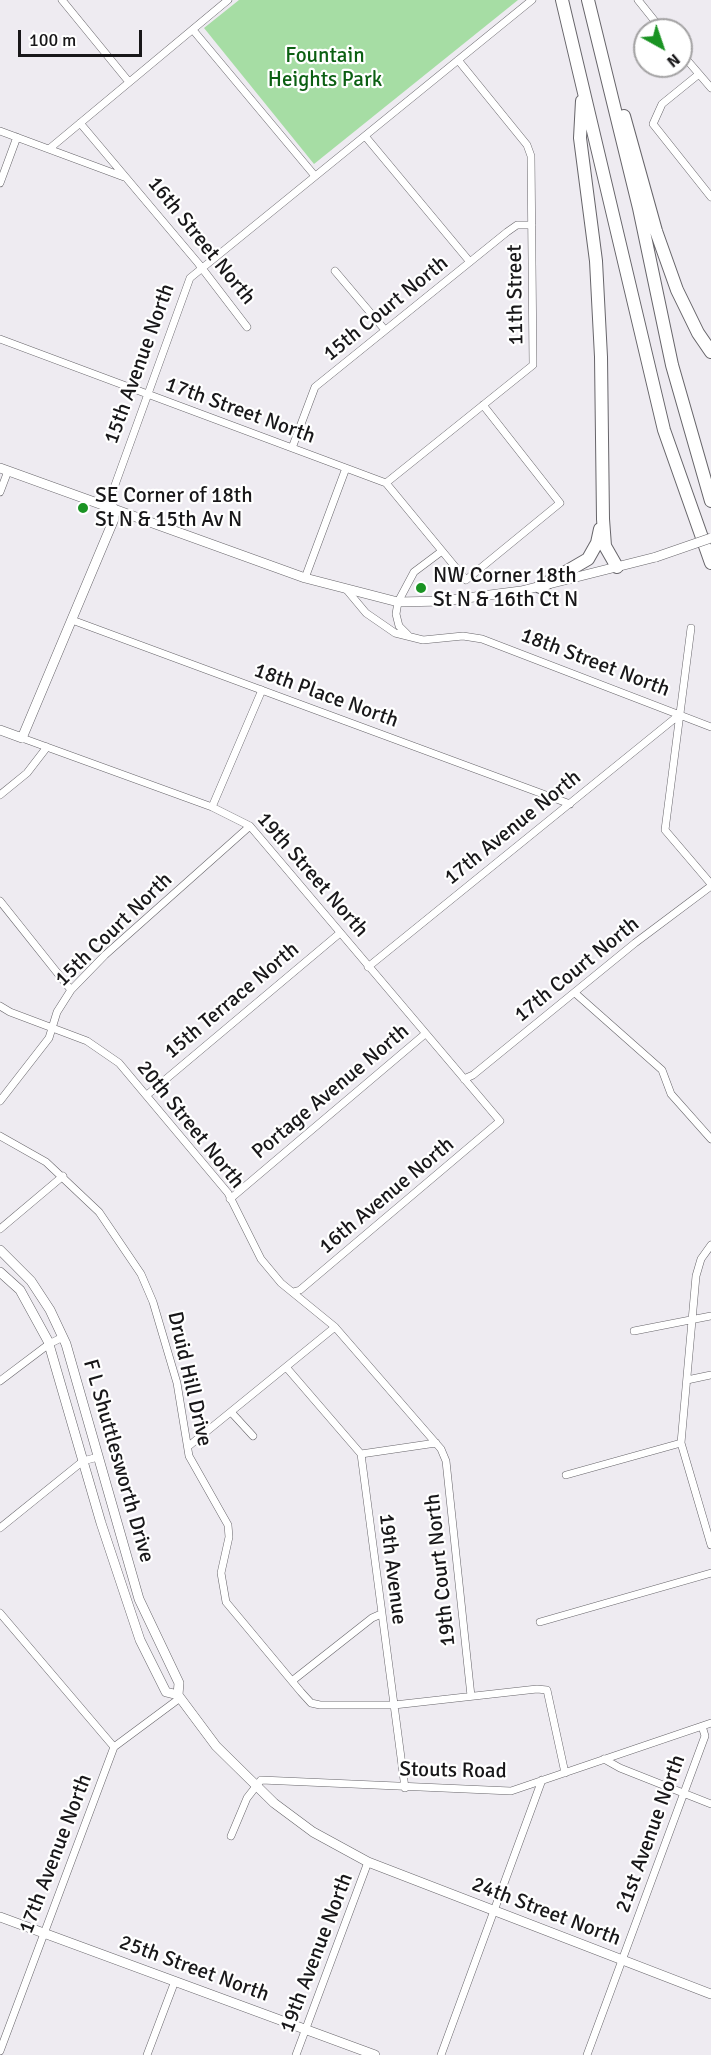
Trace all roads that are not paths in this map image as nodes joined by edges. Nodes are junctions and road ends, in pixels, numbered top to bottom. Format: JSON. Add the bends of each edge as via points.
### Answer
{"nodes":[{"id":1,"x":62,"y":0,"type":"edge"},
{"id":2,"x":228,"y":0,"type":"edge"},
{"id":3,"x":532,"y":0,"type":"edge"},
{"id":4,"x":588,"y":0,"type":"edge"},
{"id":5,"x":638,"y":0,"type":"edge"},
{"id":6,"x":563,"y":4,"type":"edge"},
{"id":7,"x":652,"y":18,"type":"edge"},
{"id":8,"x":193,"y":30,"type":"junction"},
{"id":9,"x":458,"y":60,"type":"junction"},
{"id":10,"x":604,"y":60,"type":"junction"},
{"id":11,"x":693,"y":67,"type":"edge"},
{"id":12,"x":699,"y":74,"type":"junction"},
{"id":13,"x":129,"y":82,"type":"junction"},
{"id":14,"x":583,"y":88,"type":"junction"},
{"id":15,"x":711,"y":88,"type":"edge"},
{"id":16,"x":80,"y":123,"type":"junction"},
{"id":17,"x":0,"y":131,"type":"edge"},
{"id":18,"x":365,"y":136,"type":"junction"},
{"id":19,"x":17,"y":137,"type":"junction"},
{"id":20,"x":49,"y":149,"type":"junction"},
{"id":21,"x":315,"y":176,"type":"junction"},
{"id":22,"x":126,"y":177,"type":"junction"},
{"id":23,"x":0,"y":183,"type":"edge"},
{"id":24,"x":711,"y":197,"type":"edge"},
{"id":25,"x":532,"y":225,"type":"junction"},
{"id":26,"x":470,"y":262,"type":"junction"},
{"id":27,"x":201,"y":269,"type":"junction"},
{"id":28,"x":335,"y":271,"type":"dead end"},
{"id":29,"x":247,"y":327,"type":"dead end"},
{"id":30,"x":385,"y":330,"type":"junction"},
{"id":31,"x":0,"y":339,"type":"edge"},
{"id":32,"x":711,"y":352,"type":"edge"},
{"id":33,"x":148,"y":394,"type":"junction"},
{"id":34,"x":483,"y":405,"type":"junction"},
{"id":35,"x":292,"y":448,"type":"junction"},
{"id":36,"x":346,"y":468,"type":"junction"},
{"id":37,"x":4,"y":470,"type":"edge"},
{"id":38,"x":386,"y":483,"type":"junction"},
{"id":39,"x":0,"y":492,"type":"edge"},
{"id":40,"x":711,"y":501,"type":"edge"},
{"id":41,"x":114,"y":509,"type":"junction"},
{"id":42,"x":603,"y":519,"type":"junction"},
{"id":43,"x":711,"y":538,"type":"edge"},
{"id":44,"x":442,"y":551,"type":"junction"},
{"id":45,"x":711,"y":563,"type":"edge"},
{"id":46,"x":617,"y":567,"type":"junction"},
{"id":47,"x":305,"y":578,"type":"junction"},
{"id":48,"x":540,"y":587,"type":"junction"},
{"id":49,"x":346,"y":590,"type":"junction"},
{"id":50,"x":398,"y":602,"type":"junction"},
{"id":51,"x":72,"y":620,"type":"junction"},
{"id":52,"x":691,"y":627,"type":"dead end"},
{"id":53,"x":410,"y":637,"type":"junction"},
{"id":54,"x":262,"y":690,"type":"junction"},
{"id":55,"x":679,"y":715,"type":"junction"},
{"id":56,"x":711,"y":727,"type":"edge"},
{"id":57,"x":0,"y":730,"type":"edge"},
{"id":58,"x":22,"y":738,"type":"junction"},
{"id":59,"x":47,"y":747,"type":"junction"},
{"id":60,"x":0,"y":795,"type":"edge"},
{"id":61,"x":570,"y":804,"type":"junction"},
{"id":62,"x":212,"y":807,"type":"junction"},
{"id":63,"x":250,"y":826,"type":"junction"},
{"id":64,"x":711,"y":885,"type":"edge"},
{"id":65,"x":0,"y":901,"type":"edge"},
{"id":66,"x":340,"y":933,"type":"junction"},
{"id":67,"x":368,"y":967,"type":"junction"},
{"id":68,"x":71,"y":990,"type":"junction"},
{"id":69,"x":576,"y":993,"type":"junction"},
{"id":70,"x":0,"y":1006,"type":"edge"},
{"id":71,"x":53,"y":1027,"type":"junction"},
{"id":72,"x":425,"y":1034,"type":"junction"},
{"id":73,"x":464,"y":1078,"type":"junction"},
{"id":74,"x":147,"y":1095,"type":"junction"},
{"id":75,"x":0,"y":1101,"type":"edge"},
{"id":76,"x":500,"y":1121,"type":"joint"},
{"id":77,"x":0,"y":1136,"type":"edge"},
{"id":78,"x":711,"y":1139,"type":"edge"},
{"id":79,"x":63,"y":1176,"type":"junction"},
{"id":80,"x":230,"y":1199,"type":"junction"},
{"id":81,"x":0,"y":1229,"type":"edge"},
{"id":82,"x":711,"y":1245,"type":"edge"},
{"id":83,"x":0,"y":1250,"type":"edge"},
{"id":84,"x":0,"y":1272,"type":"edge"},
{"id":85,"x":293,"y":1292,"type":"junction"},
{"id":86,"x":711,"y":1316,"type":"edge"},
{"id":87,"x":693,"y":1321,"type":"junction"},
{"id":88,"x":335,"y":1327,"type":"junction"},
{"id":89,"x":634,"y":1331,"type":"dead end"},
{"id":90,"x":63,"y":1338,"type":"junction"},
{"id":91,"x":49,"y":1344,"type":"junction"},
{"id":92,"x":286,"y":1367,"type":"junction"},
{"id":93,"x":711,"y":1375,"type":"edge"},
{"id":94,"x":687,"y":1380,"type":"junction"},
{"id":95,"x":0,"y":1381,"type":"edge"},
{"id":96,"x":231,"y":1412,"type":"junction"},
{"id":97,"x":253,"y":1437,"type":"dead end"},
{"id":98,"x":436,"y":1443,"type":"junction"},
{"id":99,"x":681,"y":1443,"type":"junction"},
{"id":100,"x":189,"y":1445,"type":"junction"},
{"id":101,"x":362,"y":1454,"type":"junction"},
{"id":102,"x":98,"y":1457,"type":"junction"},
{"id":103,"x":83,"y":1461,"type":"junction"},
{"id":104,"x":566,"y":1475,"type":"dead end"},
{"id":105,"x":0,"y":1528,"type":"edge"},
{"id":106,"x":711,"y":1545,"type":"edge"},
{"id":107,"x":711,"y":1573,"type":"edge"},
{"id":108,"x":0,"y":1613,"type":"edge"},
{"id":109,"x":381,"y":1614,"type":"junction"},
{"id":110,"x":540,"y":1622,"type":"dead end"},
{"id":111,"x":292,"y":1681,"type":"junction"},
{"id":112,"x":179,"y":1696,"type":"junction"},
{"id":113,"x":471,"y":1696,"type":"junction"},
{"id":114,"x":394,"y":1705,"type":"junction"},
{"id":115,"x":711,"y":1723,"type":"edge"},
{"id":116,"x":702,"y":1726,"type":"junction"},
{"id":117,"x":114,"y":1747,"type":"junction"},
{"id":118,"x":604,"y":1759,"type":"junction"},
{"id":119,"x":565,"y":1773,"type":"junction"},
{"id":120,"x":542,"y":1780,"type":"junction"},
{"id":121,"x":256,"y":1784,"type":"junction"},
{"id":122,"x":405,"y":1788,"type":"junction"},
{"id":123,"x":685,"y":1793,"type":"junction"},
{"id":124,"x":711,"y":1804,"type":"edge"},
{"id":125,"x":231,"y":1836,"type":"dead end"},
{"id":126,"x":368,"y":1862,"type":"junction"},
{"id":127,"x":494,"y":1911,"type":"junction"},
{"id":128,"x":0,"y":1917,"type":"edge"},
{"id":129,"x":43,"y":1932,"type":"junction"},
{"id":130,"x":622,"y":1960,"type":"junction"},
{"id":131,"x":175,"y":1981,"type":"junction"},
{"id":132,"x":711,"y":1994,"type":"edge"},
{"id":133,"x":306,"y":2030,"type":"junction"},
{"id":134,"x":0,"y":2050,"type":"edge"},
{"id":135,"x":147,"y":2055,"type":"edge"},
{"id":136,"x":296,"y":2055,"type":"edge"},
{"id":137,"x":375,"y":2055,"type":"edge"},
{"id":138,"x":441,"y":2055,"type":"edge"},
{"id":139,"x":587,"y":2055,"type":"edge"}],
"edges":[{"from":1,"to":13,"type":"street"},
{"from":2,"to":8,"type":"street"},
{"from":3,"to":9,"type":"street","name":"15th Avenue North"},
{"from":4,"to":10,"type":"highway"},
{"from":5,"to":7,"type":"street"},
{"from":6,"to":14,"type":"highway"},
{"from":8,"to":13,"type":"street"},
{"from":8,"to":21,"type":"street"},
{"from":9,"to":18,"type":"street","name":"15th Avenue North"},
{"from":9,"to":25,"type":"street","name":"11th Street","via":[[527,145],[531,156]]},
{"from":10,"to":32,"type":"highway","via":[[630,132],[656,231],[677,290]]},
{"from":10,"to":40,"type":"highway","via":[[672,365]]},
{"from":11,"to":12,"type":"street"},
{"from":12,"to":15,"type":"street"},
{"from":12,"to":24,"type":"street","via":[[662,104],[653,123]]},
{"from":13,"to":16,"type":"street"},
{"from":14,"to":42,"type":"highway","via":[[580,138],[596,261],[601,357]]},
{"from":14,"to":45,"type":"highway","via":[[664,430]]},
{"from":16,"to":20,"type":"street"},
{"from":16,"to":22,"type":"street","name":"16th Street North"},
{"from":17,"to":19,"type":"street","name":"16th Street North"},
{"from":18,"to":21,"type":"street","name":"15th Avenue North"},
{"from":18,"to":26,"type":"street"},
{"from":19,"to":20,"type":"street","name":"16th Street North"},
{"from":19,"to":23,"type":"street"},
{"from":20,"to":22,"type":"street","name":"16th Street North"},
{"from":21,"to":27,"type":"street","name":"15th Avenue North"},
{"from":22,"to":27,"type":"street","name":"16th Street North"},
{"from":25,"to":26,"type":"street","name":"15th Court North","via":[[517,225]]},
{"from":25,"to":34,"type":"street","name":"11th Street","via":[[533,365]]},
{"from":26,"to":30,"type":"street","name":"15th Court North"},
{"from":27,"to":29,"type":"street","name":"16th Street North"},
{"from":27,"to":33,"type":"street","name":"15th Avenue North","via":[[190,278]]},
{"from":28,"to":30,"type":"street"},
{"from":30,"to":35,"type":"street","name":"15th Court North","via":[[315,387]]},
{"from":31,"to":33,"type":"street","name":"17th Street North"},
{"from":33,"to":35,"type":"street","name":"17th Street North"},
{"from":33,"to":41,"type":"street","name":"15th Avenue North","via":[[111,496]]},
{"from":34,"to":38,"type":"street"},
{"from":34,"to":44,"type":"street","name":"17th Street North","via":[[560,503],[466,580]]},
{"from":35,"to":36,"type":"street","name":"17th Street North"},
{"from":36,"to":38,"type":"street","name":"17th Street North"},
{"from":36,"to":47,"type":"street"},
{"from":37,"to":39,"type":"street"},
{"from":37,"to":41,"type":"main road"},
{"from":38,"to":44,"type":"street","name":"17th Street North"},
{"from":41,"to":47,"type":"main road"},
{"from":41,"to":51,"type":"main road","name":"15th Avenue North","via":[[114,519]]},
{"from":42,"to":46,"type":"highway","via":[[605,546]]},
{"from":42,"to":48,"type":"highway","via":[[588,559]]},
{"from":43,"to":46,"type":"main road","bridge":true},
{"from":44,"to":50,"type":"street","via":[[414,572]]},
{"from":46,"to":48,"type":"main road"},
{"from":47,"to":49,"type":"main road"},
{"from":48,"to":50,"type":"main road","via":[[483,597]]},
{"from":49,"to":50,"type":"main road"},
{"from":49,"to":53,"type":"street","name":"18th Street North","via":[[366,613],[396,633]]},
{"from":50,"to":53,"type":"street","via":[[399,626]]},
{"from":51,"to":54,"type":"street","name":"18th Place North"},
{"from":51,"to":58,"type":"main road","name":"15th Avenue North"},
{"from":52,"to":55,"type":"street"},
{"from":53,"to":55,"type":"street","name":"18th Street North","via":[[482,639]]},
{"from":54,"to":61,"type":"street","name":"18th Place North"},
{"from":54,"to":62,"type":"street"},
{"from":55,"to":56,"type":"street","name":"18th Street North"},
{"from":55,"to":61,"type":"street","name":"17th Avenue North"},
{"from":55,"to":64,"type":"street","via":[[666,831]]},
{"from":57,"to":58,"type":"main road","name":"19th Street North"},
{"from":58,"to":59,"type":"street","name":"19th Street North"},
{"from":59,"to":60,"type":"street","via":[[27,773]]},
{"from":59,"to":62,"type":"street","name":"19th Street North"},
{"from":61,"to":67,"type":"street","name":"17th Avenue North"},
{"from":62,"to":63,"type":"street","name":"19th Street North"},
{"from":63,"to":66,"type":"street","name":"19th Street North"},
{"from":63,"to":68,"type":"street","name":"15th Court North"},
{"from":64,"to":69,"type":"street","name":"17th Court North"},
{"from":65,"to":68,"type":"street"},
{"from":66,"to":67,"type":"street","name":"19th Street North"},
{"from":66,"to":74,"type":"street","name":"15th Terrace North"},
{"from":67,"to":72,"type":"street","name":"19th Street North"},
{"from":68,"to":71,"type":"street","name":"15th Court North"},
{"from":69,"to":73,"type":"street","name":"17th Court North","via":[[473,1075]]},
{"from":69,"to":78,"type":"street","via":[[662,1070],[671,1094]]},
{"from":70,"to":71,"type":"street","name":"20th Street North"},
{"from":71,"to":74,"type":"street","name":"20th Street North","via":[[112,1056]]},
{"from":71,"to":75,"type":"street","name":"15th Court North","via":[[49,1038]]},
{"from":72,"to":73,"type":"street","name":"19th Street North"},
{"from":72,"to":80,"type":"street","name":"Portage Avenue North"},
{"from":73,"to":76,"type":"street","name":"19th Street North"},
{"from":74,"to":80,"type":"street","name":"20th Street North"},
{"from":76,"to":85,"type":"street","name":"16th Avenue North"},
{"from":77,"to":79,"type":"street","name":"Druid Hill Drive"},
{"from":79,"to":81,"type":"street"},
{"from":79,"to":100,"type":"street","name":"Druid Hill Drive","via":[[99,1212],[141,1274],[174,1373]]},
{"from":80,"to":85,"type":"street","name":"20th Street North","via":[[255,1252],[280,1283]]},
{"from":82,"to":87,"type":"street","via":[[698,1267]]},
{"from":83,"to":90,"type":"main road","name":"F L Shuttlesworth Drive","via":[[31,1281]]},
{"from":84,"to":91,"type":"main road","name":"F L Shuttlesworth Drive","via":[[20,1290]]},
{"from":85,"to":88,"type":"street","name":"20th Street North"},
{"from":86,"to":87,"type":"street"},
{"from":87,"to":89,"type":"street"},
{"from":87,"to":94,"type":"street"},
{"from":88,"to":92,"type":"street"},
{"from":88,"to":98,"type":"street","name":"20th Street North"},
{"from":90,"to":91,"type":"street"},
{"from":90,"to":102,"type":"main road","name":"F L Shuttlesworth Drive"},
{"from":91,"to":95,"type":"street"},
{"from":91,"to":103,"type":"main road","name":"F L Shuttlesworth Drive"},
{"from":92,"to":96,"type":"street"},
{"from":92,"to":101,"type":"street"},
{"from":93,"to":94,"type":"street"},
{"from":94,"to":99,"type":"street"},
{"from":96,"to":97,"type":"street"},
{"from":96,"to":100,"type":"street"},
{"from":98,"to":101,"type":"street"},
{"from":98,"to":113,"type":"street","name":"19th Court North","via":[[446,1461]]},
{"from":99,"to":104,"type":"street"},
{"from":99,"to":106,"type":"street"},
{"from":100,"to":111,"type":"street","name":"Druid Hill Drive","via":[[189,1456],[228,1525],[221,1573],[226,1602]]},
{"from":101,"to":109,"type":"street","name":"19th Avenue"},
{"from":102,"to":103,"type":"street"},
{"from":102,"to":112,"type":"main road","name":"F L Shuttlesworth Drive","via":[[139,1599],[180,1683]]},
{"from":103,"to":105,"type":"street"},
{"from":103,"to":112,"type":"main road","name":"F L Shuttlesworth Drive","via":[[140,1641],[166,1692]]},
{"from":107,"to":110,"type":"street"},
{"from":108,"to":117,"type":"street"},
{"from":109,"to":111,"type":"street"},
{"from":109,"to":114,"type":"street","name":"19th Avenue"},
{"from":111,"to":114,"type":"street","name":"Druid Hill Drive","via":[[311,1703]]},
{"from":112,"to":117,"type":"street"},
{"from":112,"to":121,"type":"main road","name":"F L Shuttlesworth Drive","via":[[216,1746]]},
{"from":113,"to":114,"type":"street","name":"Druid Hill Drive"},
{"from":113,"to":119,"type":"street","name":"Druid Hill Drive","via":[[547,1690]]},
{"from":114,"to":122,"type":"street"},
{"from":115,"to":116,"type":"street","name":"Stouts Road"},
{"from":116,"to":118,"type":"street","name":"Stouts Road"},
{"from":116,"to":123,"type":"street","name":"21st Avenue North","via":[[705,1736]]},
{"from":117,"to":129,"type":"street","name":"17th Avenue North"},
{"from":118,"to":119,"type":"street","name":"Stouts Road"},
{"from":118,"to":123,"type":"street"},
{"from":119,"to":120,"type":"street","name":"Stouts Road"},
{"from":120,"to":122,"type":"street","name":"Stouts Road","via":[[511,1791]]},
{"from":120,"to":127,"type":"street"},
{"from":121,"to":122,"type":"street","name":"Stouts Road","via":[[261,1780]]},
{"from":121,"to":125,"type":"street"},
{"from":121,"to":126,"type":"main road","name":"F L Shuttlesworth Drive","via":[[313,1832]]},
{"from":123,"to":124,"type":"street"},
{"from":123,"to":130,"type":"street","name":"21st Avenue North"},
{"from":126,"to":127,"type":"main road","name":"24th Street North"},
{"from":126,"to":133,"type":"street","name":"19th Avenue North"},
{"from":127,"to":130,"type":"main road","name":"24th Street North"},
{"from":127,"to":138,"type":"street"},
{"from":128,"to":129,"type":"main road","name":"25th Street North"},
{"from":129,"to":131,"type":"main road","name":"25th Street North"},
{"from":129,"to":134,"type":"street","name":"17th Avenue North"},
{"from":130,"to":132,"type":"main road","name":"24th Street North"},
{"from":130,"to":139,"type":"street","name":"21st Avenue North"},
{"from":131,"to":133,"type":"main road","name":"25th Street North"},
{"from":131,"to":135,"type":"street"},
{"from":133,"to":136,"type":"street","name":"19th Avenue North"},
{"from":133,"to":137,"type":"main road","name":"25th Street North"}]}
